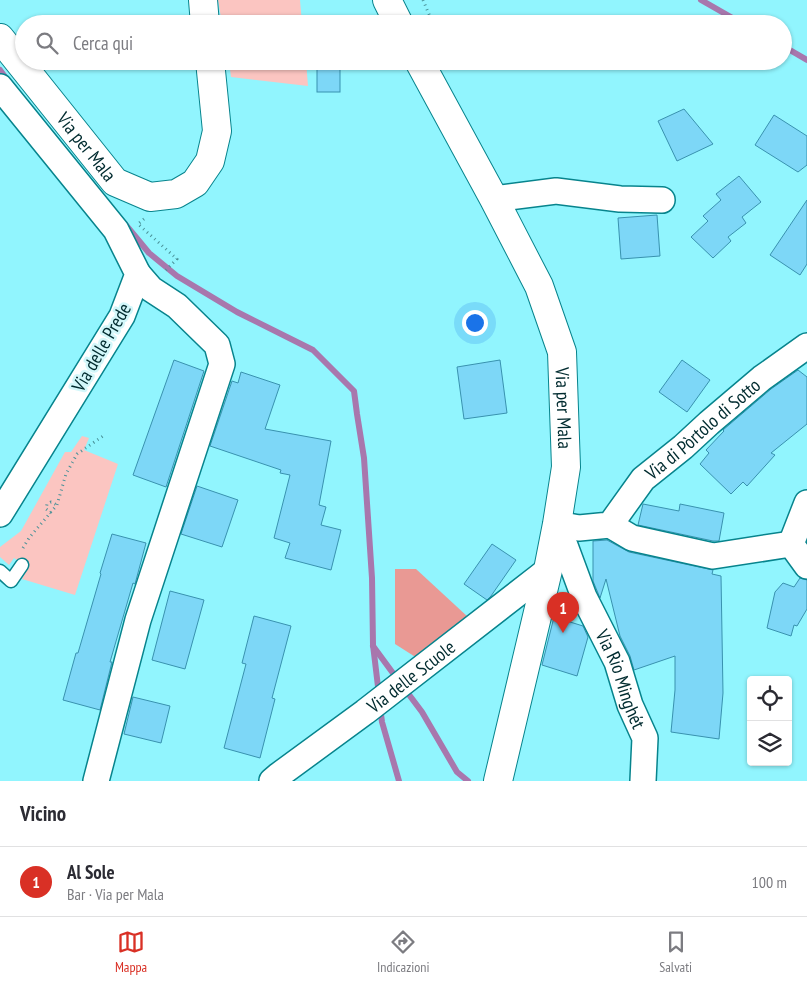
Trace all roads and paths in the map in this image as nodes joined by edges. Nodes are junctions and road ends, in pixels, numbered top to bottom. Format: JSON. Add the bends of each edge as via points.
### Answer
{"nodes":[{"id":1,"x":203,"y":0,"type":"edge"},
{"id":2,"x":387,"y":0,"type":"edge"},
{"id":3,"x":423,"y":0,"type":"edge"},
{"id":4,"x":205,"y":15,"type":"edge"},
{"id":5,"x":395,"y":15,"type":"edge"},
{"id":6,"x":429,"y":15,"type":"edge"},
{"id":7,"x":0,"y":38,"type":"edge"},
{"id":8,"x":15,"y":57,"type":"edge"},
{"id":9,"x":26,"y":70,"type":"edge"},
{"id":10,"x":211,"y":70,"type":"edge"},
{"id":11,"x":425,"y":70,"type":"edge"},
{"id":12,"x":0,"y":87,"type":"edge"},
{"id":13,"x":150,"y":197,"type":"junction"},
{"id":14,"x":494,"y":199,"type":"junction"},
{"id":15,"x":662,"y":200,"type":"dead end"},
{"id":16,"x":149,"y":275,"type":"junction"},
{"id":17,"x":807,"y":346,"type":"edge"},
{"id":18,"x":103,"y":436,"type":"dead end"},
{"id":19,"x":807,"y":503,"type":"edge"},
{"id":20,"x":57,"y":506,"type":"junction"},
{"id":21,"x":51,"y":513,"type":"junction"},
{"id":22,"x":0,"y":514,"type":"edge"},
{"id":23,"x":557,"y":524,"type":"junction"},
{"id":24,"x":610,"y":525,"type":"junction"},
{"id":25,"x":791,"y":544,"type":"junction"},
{"id":26,"x":21,"y":559,"type":"joint"},
{"id":27,"x":807,"y":566,"type":"edge"},
{"id":28,"x":548,"y":570,"type":"junction"},
{"id":29,"x":0,"y":571,"type":"edge"},
{"id":30,"x":96,"y":781,"type":"edge"},
{"id":31,"x":272,"y":781,"type":"edge"},
{"id":32,"x":498,"y":781,"type":"edge"},
{"id":33,"x":643,"y":781,"type":"edge"}],
"edges":[{"from":1,"to":4,"type":"main road"},
{"from":2,"to":5,"type":"main road"},
{"from":3,"to":6,"type":"path"},
{"from":7,"to":8,"type":"main road","name":"Via per Mala"},
{"from":9,"to":13,"type":"main road","name":"Via per Mala","via":[[115,182]]},
{"from":10,"to":13,"type":"main road","name":"Via per Mala","via":[[217,131],[210,161],[195,183],[176,194]]},
{"from":11,"to":14,"type":"main road","name":"Via per Mala"},
{"from":12,"to":16,"type":"street"},
{"from":13,"to":16,"type":"path","via":[[150,213],[138,224],[177,259]]},
{"from":14,"to":15,"type":"street","via":[[556,191],[620,199]]},
{"from":14,"to":23,"type":"main road","name":"Via per Mala","via":[[538,286],[562,352],[566,467]]},
{"from":16,"to":22,"type":"street","name":"Via delle Prede"},
{"from":16,"to":30,"type":"street","via":[[151,289],[177,306],[217,345],[222,364],[138,620]]},
{"from":17,"to":24,"type":"street","name":"Via di Pòrtolo di Sotto","via":[[762,378],[643,478]]},
{"from":18,"to":20,"type":"path","via":[[77,454],[66,474]]},
{"from":19,"to":25,"type":"street"},
{"from":20,"to":21,"type":"path"},
{"from":20,"to":21,"type":"path","via":[[51,502],[47,504],[46,509]]},
{"from":21,"to":26,"type":"path","via":[[29,538]]},
{"from":23,"to":24,"type":"street","via":[[579,528]]},
{"from":23,"to":28,"type":"main road","name":"Via per Mala"},
{"from":23,"to":33,"type":"street","name":"Via Rio Minghét","via":[[584,597],[617,662],[630,705],[645,738]]},
{"from":24,"to":25,"type":"street","via":[[632,538],[713,556]]},
{"from":25,"to":27,"type":"street"},
{"from":26,"to":29,"type":"lane","via":[[11,581]]},
{"from":28,"to":31,"type":"street","name":"Via delle Scuole"},
{"from":28,"to":32,"type":"main road","name":"Via per Mala"}]}
